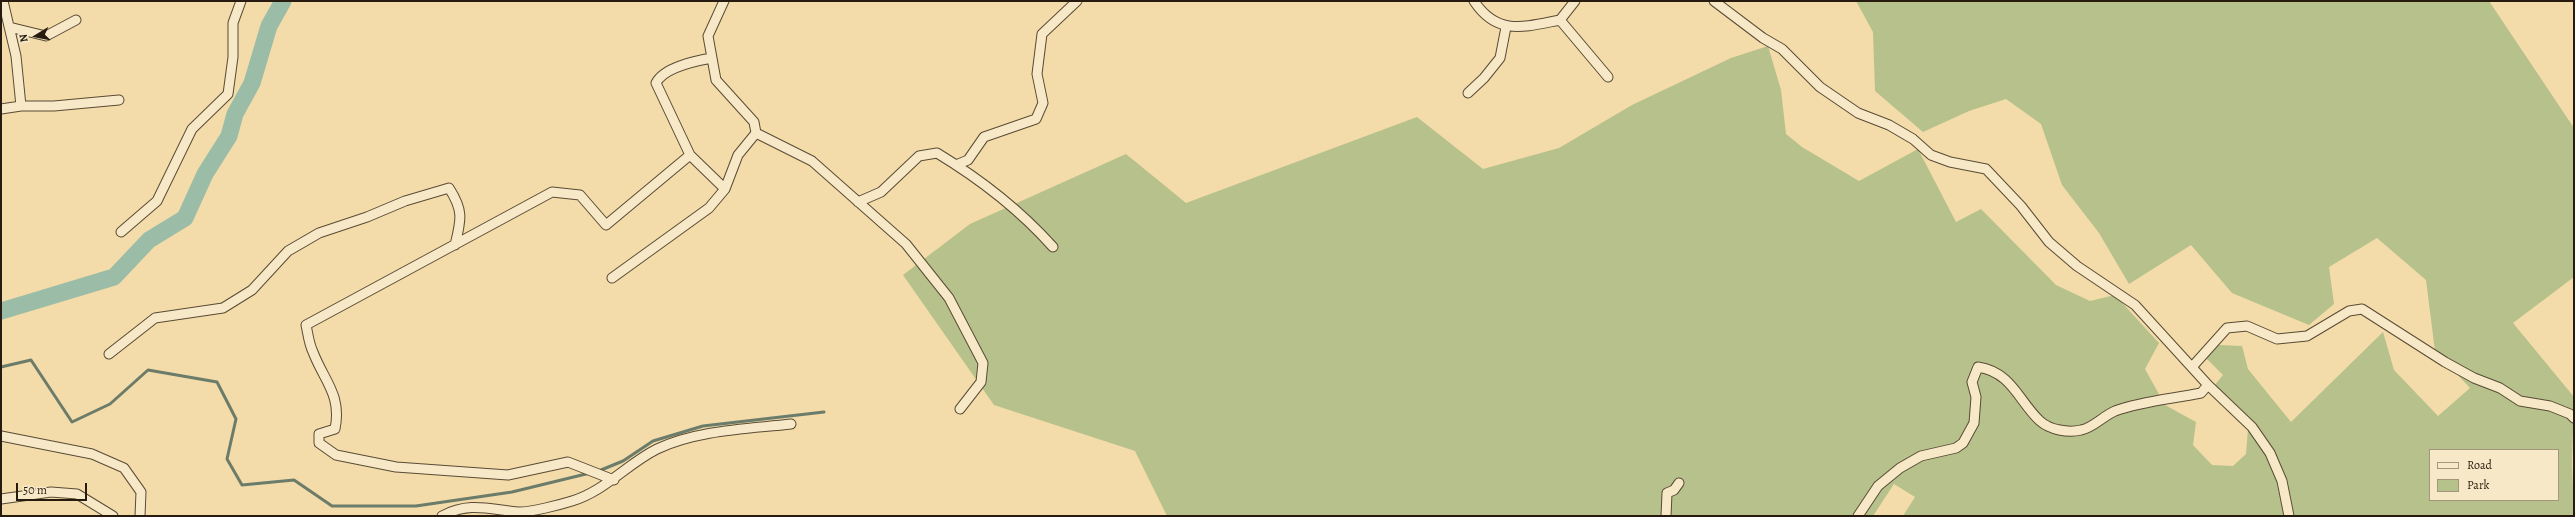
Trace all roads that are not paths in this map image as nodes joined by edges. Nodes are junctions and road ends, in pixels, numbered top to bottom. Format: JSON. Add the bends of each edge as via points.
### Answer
{"nodes":[{"id":1,"x":3,"y":1,"type":"edge"},
{"id":2,"x":241,"y":1,"type":"edge"},
{"id":3,"x":724,"y":1,"type":"edge"},
{"id":4,"x":1077,"y":1,"type":"edge"},
{"id":5,"x":1474,"y":1,"type":"edge"},
{"id":6,"x":1575,"y":1,"type":"edge"},
{"id":7,"x":1714,"y":1,"type":"edge"},
{"id":8,"x":76,"y":20,"type":"dead end"},
{"id":9,"x":1560,"y":20,"type":"junction"},
{"id":10,"x":9,"y":27,"type":"junction"},
{"id":11,"x":1506,"y":27,"type":"junction"},
{"id":12,"x":712,"y":58,"type":"junction"},
{"id":13,"x":1608,"y":77,"type":"dead end"},
{"id":14,"x":1468,"y":93,"type":"dead end"},
{"id":15,"x":119,"y":100,"type":"dead end"},
{"id":16,"x":22,"y":106,"type":"junction"},
{"id":17,"x":1,"y":109,"type":"edge"},
{"id":18,"x":756,"y":133,"type":"junction"},
{"id":19,"x":690,"y":155,"type":"junction"},
{"id":20,"x":956,"y":165,"type":"junction"},
{"id":21,"x":725,"y":189,"type":"junction"},
{"id":22,"x":858,"y":202,"type":"junction"},
{"id":23,"x":121,"y":232,"type":"dead end"},
{"id":24,"x":456,"y":245,"type":"junction"},
{"id":25,"x":1053,"y":247,"type":"dead end"},
{"id":26,"x":612,"y":278,"type":"dead end"},
{"id":27,"x":109,"y":354,"type":"dead end"},
{"id":28,"x":2192,"y":368,"type":"junction"},
{"id":29,"x":2208,"y":385,"type":"junction"},
{"id":30,"x":960,"y":409,"type":"dead end"},
{"id":31,"x":2574,"y":418,"type":"edge"},
{"id":32,"x":791,"y":424,"type":"dead end"},
{"id":33,"x":1,"y":436,"type":"edge"},
{"id":34,"x":614,"y":480,"type":"junction"},
{"id":35,"x":1678,"y":483,"type":"dead end"},
{"id":36,"x":1,"y":499,"type":"edge"},
{"id":37,"x":114,"y":516,"type":"edge"},
{"id":38,"x":140,"y":516,"type":"edge"},
{"id":39,"x":442,"y":516,"type":"edge"},
{"id":40,"x":1666,"y":516,"type":"edge"},
{"id":41,"x":1858,"y":516,"type":"edge"},
{"id":42,"x":2289,"y":516,"type":"edge"}],
"edges":[{"from":1,"to":10,"type":"street"},
{"from":2,"to":23,"type":"street","via":[[233,23],[233,57],[228,94],[192,129],[157,201]]},
{"from":3,"to":12,"type":"street","via":[[708,36]]},
{"from":4,"to":20,"type":"street","via":[[1042,34],[1037,74],[1043,103],[1036,119],[984,137],[968,160]]},
{"from":5,"to":11,"type":"street","via":[[1492,22]]},
{"from":6,"to":9,"type":"street"},
{"from":7,"to":28,"type":"street","via":[[1782,50],[1820,87],[1858,113],[1913,139],[1931,154],[1950,162],[1984,167],[2000,181],[2049,242],[2077,266],[2135,305]]},
{"from":8,"to":10,"type":"street","via":[[46,36]]},
{"from":9,"to":11,"type":"street"},
{"from":9,"to":13,"type":"street"},
{"from":10,"to":16,"type":"street","via":[[16,56]]},
{"from":11,"to":14,"type":"street","via":[[1500,58]]},
{"from":12,"to":18,"type":"street","via":[[716,80],[754,122]]},
{"from":12,"to":19,"type":"street","via":[[669,70],[662,74],[656,83]]},
{"from":15,"to":16,"type":"street"},
{"from":16,"to":17,"type":"street"},
{"from":18,"to":21,"type":"street","via":[[738,155]]},
{"from":18,"to":22,"type":"street","via":[[812,161]]},
{"from":19,"to":21,"type":"street"},
{"from":19,"to":24,"type":"street","via":[[606,225],[580,195],[552,192]]},
{"from":20,"to":22,"type":"street","via":[[937,153],[919,156],[881,192]]},
{"from":20,"to":25,"type":"street","via":[[1029,220]]},
{"from":21,"to":26,"type":"street","via":[[709,208]]},
{"from":22,"to":30,"type":"street","via":[[906,244],[949,298],[983,364],[981,382]]},
{"from":24,"to":27,"type":"street","via":[[462,219],[458,202],[450,188],[319,233],[288,251],[252,290],[223,308],[155,318]]},
{"from":24,"to":34,"type":"street","via":[[306,325],[312,352],[335,396],[338,412],[335,429],[319,434],[320,443],[336,455],[396,467],[508,474],[568,462]]},
{"from":28,"to":29,"type":"street"},
{"from":28,"to":31,"type":"street","via":[[2227,328],[2247,326],[2276,339],[2307,336],[2349,311],[2362,309],[2474,378],[2500,388],[2520,401],[2550,406]]},
{"from":29,"to":41,"type":"street","via":[[2201,393],[2136,404],[2113,412],[2082,430],[2068,431],[2051,428],[2040,421],[2014,386],[1987,368],[1978,366],[1972,382],[1976,397],[1974,423],[1963,443],[1956,448],[1921,456],[1900,468],[1878,486]]},
{"from":29,"to":42,"type":"street","via":[[2252,427],[2270,453],[2282,481]]},
{"from":32,"to":34,"type":"street","via":[[705,435],[658,449]]},
{"from":33,"to":38,"type":"street","via":[[92,454],[124,468],[141,492]]},
{"from":34,"to":39,"type":"street","via":[[573,500],[520,512],[485,506],[451,511]]},
{"from":35,"to":40,"type":"street","via":[[1674,490],[1667,493]]},
{"from":36,"to":37,"type":"street","via":[[51,492],[77,494]]}]}
